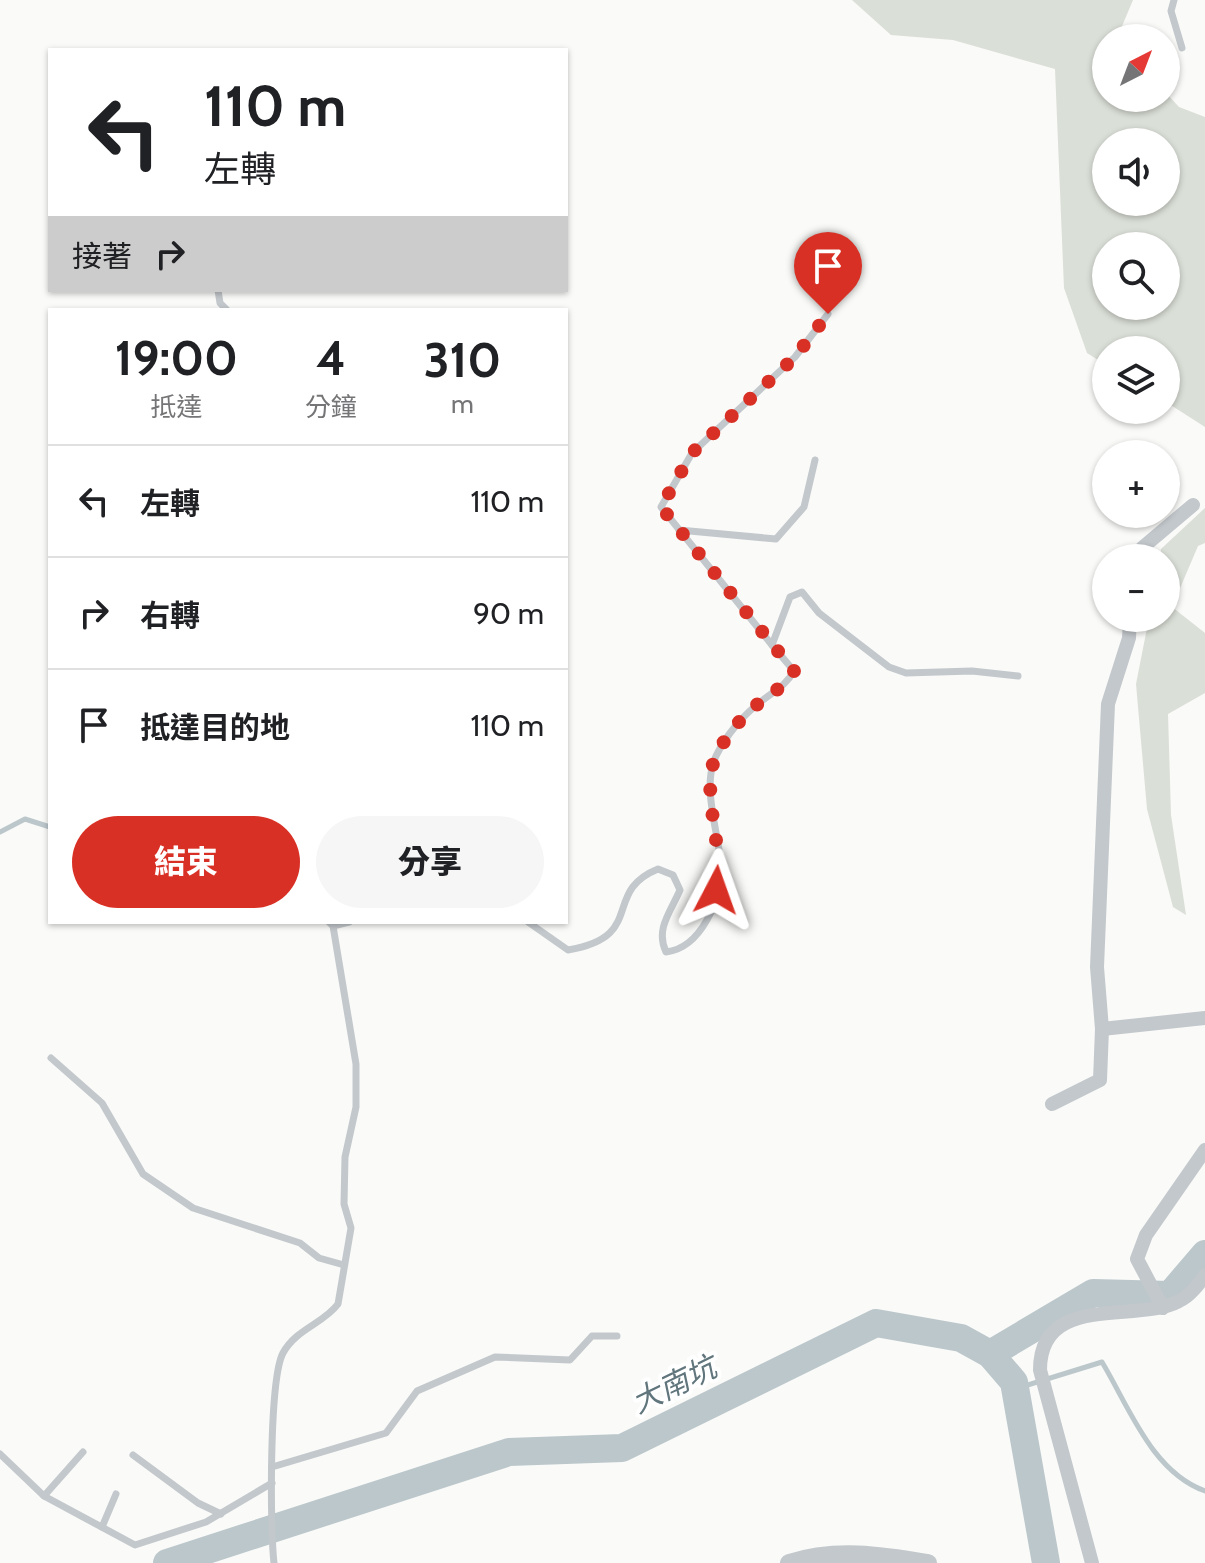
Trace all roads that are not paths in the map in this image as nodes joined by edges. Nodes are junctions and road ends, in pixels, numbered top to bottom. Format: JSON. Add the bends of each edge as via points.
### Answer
{"nodes":[{"id":1,"x":1174,"y":0,"type":"edge"},
{"id":2,"x":1182,"y":48,"type":"dead end"},
{"id":3,"x":828,"y":314,"type":"dead end"},
{"id":4,"x":815,"y":460,"type":"dead end"},
{"id":5,"x":1193,"y":505,"type":"dead end"},
{"id":6,"x":679,"y":530,"type":"junction"},
{"id":7,"x":1147,"y":544,"type":"edge"},
{"id":8,"x":1129,"y":632,"type":"edge"},
{"id":9,"x":772,"y":645,"type":"junction"},
{"id":10,"x":1018,"y":676,"type":"dead end"},
{"id":11,"x":331,"y":924,"type":"edge"},
{"id":12,"x":531,"y":924,"type":"edge"},
{"id":13,"x":1205,"y":1018,"type":"edge"},
{"id":14,"x":1102,"y":1029,"type":"junction"},
{"id":15,"x":51,"y":1058,"type":"dead end"},
{"id":16,"x":1052,"y":1104,"type":"dead end"},
{"id":17,"x":1205,"y":1150,"type":"edge"},
{"id":18,"x":344,"y":1265,"type":"junction"},
{"id":19,"x":1205,"y":1275,"type":"edge"},
{"id":20,"x":1160,"y":1302,"type":"junction"},
{"id":21,"x":617,"y":1336,"type":"dead end"},
{"id":22,"x":83,"y":1452,"type":"dead end"},
{"id":23,"x":0,"y":1454,"type":"edge"},
{"id":24,"x":133,"y":1455,"type":"dead end"},
{"id":25,"x":272,"y":1467,"type":"junction"},
{"id":26,"x":272,"y":1483,"type":"junction"},
{"id":27,"x":116,"y":1494,"type":"dead end"},
{"id":28,"x":44,"y":1496,"type":"junction"},
{"id":29,"x":221,"y":1514,"type":"junction"},
{"id":30,"x":102,"y":1527,"type":"junction"},
{"id":31,"x":274,"y":1560,"type":"edge"},
{"id":32,"x":789,"y":1563,"type":"edge"},
{"id":33,"x":928,"y":1563,"type":"edge"},
{"id":34,"x":1092,"y":1563,"type":"edge"}],
"edges":[{"from":1,"to":2,"type":"lane","via":[[1171,11]]},
{"from":3,"to":6,"type":"lane","via":[[795,357],[692,453],[661,507]]},
{"from":4,"to":6,"type":"lane","via":[[804,507],[776,539]]},
{"from":5,"to":7,"type":"street"},
{"from":6,"to":9,"type":"lane"},
{"from":8,"to":14,"type":"street","via":[[1108,704],[1097,967]]},
{"from":9,"to":10,"type":"lane","via":[[790,597],[802,592],[819,613],[889,667],[906,673]]},
{"from":9,"to":12,"type":"lane","via":[[794,671],[786,685],[730,732],[714,759],[711,780],[721,869],[699,934],[682,950],[666,952],[662,927],[680,890],[673,875],[658,869],[628,891],[620,921],[606,939],[590,946],[568,950]]},
{"from":11,"to":18,"type":"lane","via":[[356,1064],[356,1107],[345,1157],[344,1204],[351,1228]]},
{"from":13,"to":14,"type":"street"},
{"from":14,"to":16,"type":"street","via":[[1100,1080]]},
{"from":15,"to":18,"type":"lane","via":[[102,1103],[143,1174],[193,1208],[300,1243],[319,1258]]},
{"from":17,"to":20,"type":"street","via":[[1146,1235],[1137,1259]]},
{"from":18,"to":25,"type":"lane","via":[[338,1304],[294,1337],[281,1355]]},
{"from":19,"to":20,"type":"street","via":[[1181,1300]]},
{"from":20,"to":34,"type":"street","via":[[1082,1317],[1052,1334],[1040,1358]]},
{"from":21,"to":25,"type":"lane","via":[[592,1336],[570,1360],[495,1357],[417,1391],[386,1433]]},
{"from":22,"to":28,"type":"lane"},
{"from":23,"to":28,"type":"lane"},
{"from":24,"to":29,"type":"lane"},
{"from":25,"to":26,"type":"lane"},
{"from":26,"to":29,"type":"lane"},
{"from":26,"to":31,"type":"lane"},
{"from":27,"to":30,"type":"lane"},
{"from":28,"to":30,"type":"lane"},
{"from":29,"to":30,"type":"lane","via":[[135,1545]]},
{"from":32,"to":33,"type":"street","via":[[855,1553]]}]}
